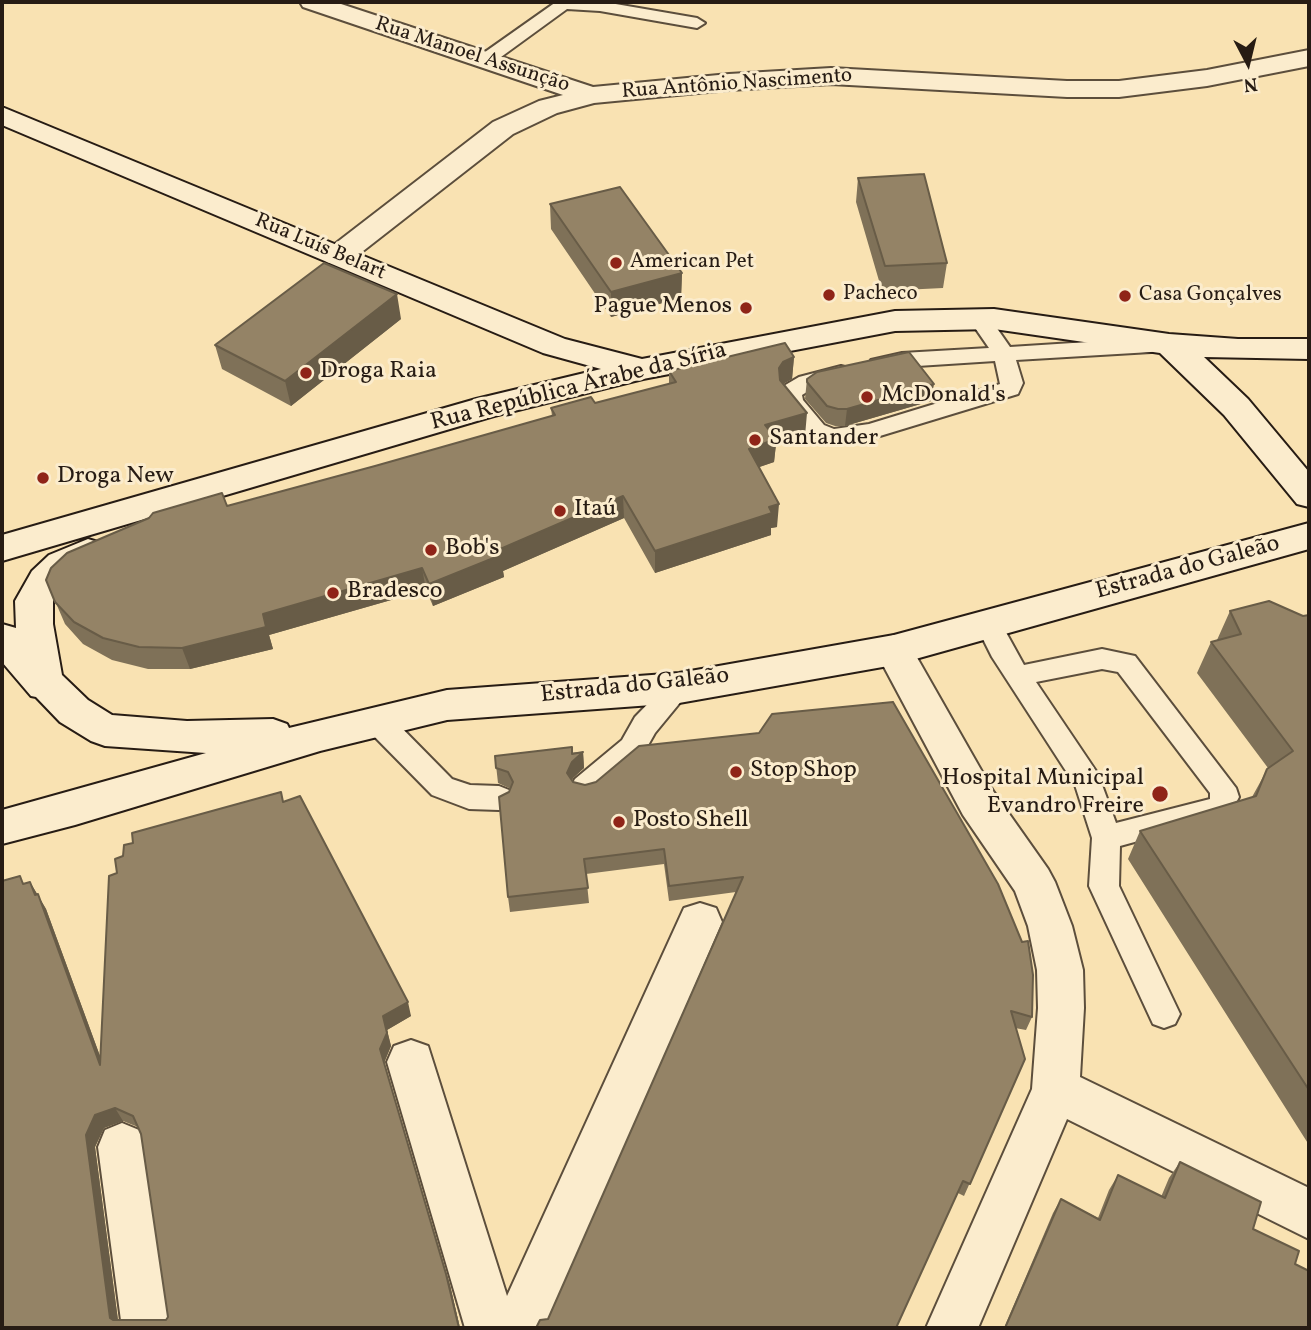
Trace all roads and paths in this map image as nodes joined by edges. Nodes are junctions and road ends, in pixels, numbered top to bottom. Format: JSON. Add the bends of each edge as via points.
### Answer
{"nodes":[{"id":1,"x":312,"y":2,"type":"edge"},
{"id":2,"x":379,"y":2,"type":"edge"},
{"id":3,"x":356,"y":17,"type":"junction"},
{"id":4,"x":697,"y":23,"type":"dead end"},
{"id":5,"x":1309,"y":58,"type":"edge"},
{"id":6,"x":484,"y":61,"type":"junction"},
{"id":7,"x":593,"y":95,"type":"junction"},
{"id":8,"x":2,"y":115,"type":"edge"},
{"id":9,"x":338,"y":256,"type":"junction"},
{"id":10,"x":980,"y":319,"type":"junction"},
{"id":11,"x":1169,"y":344,"type":"junction"},
{"id":12,"x":1309,"y":349,"type":"edge"},
{"id":13,"x":1003,"y":353,"type":"junction"},
{"id":14,"x":643,"y":369,"type":"junction"},
{"id":15,"x":296,"y":464,"type":"junction"},
{"id":16,"x":1309,"y":495,"type":"edge"},
{"id":17,"x":1309,"y":536,"type":"edge"},
{"id":18,"x":2,"y":548,"type":"edge"},
{"id":19,"x":988,"y":623,"type":"junction"},
{"id":20,"x":894,"y":650,"type":"junction"},
{"id":21,"x":7,"y":652,"type":"edge"},
{"id":22,"x":1018,"y":676,"type":"junction"},
{"id":23,"x":45,"y":685,"type":"junction"},
{"id":24,"x":679,"y":688,"type":"junction"},
{"id":25,"x":377,"y":721,"type":"junction"},
{"id":26,"x":320,"y":735,"type":"junction"},
{"id":27,"x":585,"y":787,"type":"edge"},
{"id":28,"x":499,"y":798,"type":"edge"},
{"id":29,"x":2,"y":827,"type":"edge"},
{"id":30,"x":1107,"y":838,"type":"junction"},
{"id":31,"x":700,"y":922,"type":"dead end"},
{"id":32,"x":1164,"y":1014,"type":"dead end"},
{"id":33,"x":411,"y":1062,"type":"dead end"},
{"id":34,"x":1056,"y":1089,"type":"junction"},
{"id":35,"x":122,"y":1147,"type":"dead end"},
{"id":36,"x":1309,"y":1214,"type":"edge"},
{"id":37,"x":148,"y":1328,"type":"edge"},
{"id":38,"x":491,"y":1328,"type":"edge"},
{"id":39,"x":520,"y":1328,"type":"edge"},
{"id":40,"x":951,"y":1328,"type":"edge"}],
"edges":[{"from":1,"to":3,"type":"street","name":"Rua Manoel Assunção"},
{"from":2,"to":3,"type":"street"},
{"from":3,"to":6,"type":"street","name":"Rua Manoel Assunção"},
{"from":4,"to":6,"type":"lane","via":[[566,4]]},
{"from":5,"to":7,"type":"street","name":"Rua Antônio Nascimento","via":[[1119,89],[831,76]]},
{"from":6,"to":7,"type":"street","name":"Rua Manoel Assunção"},
{"from":7,"to":9,"type":"street","name":"Rua Antônio Nascimento","via":[[548,107],[503,128]]},
{"from":8,"to":9,"type":"street","name":"Rua Luís Belart"},
{"from":9,"to":14,"type":"street","name":"Rua Luís Belart","via":[[554,346]]},
{"from":10,"to":11,"type":"street","name":"Rua República Árabe da Síria"},
{"from":10,"to":13,"type":"lane"},
{"from":10,"to":14,"type":"street","name":"Rua República Árabe da Síria","via":[[895,321]]},
{"from":11,"to":12,"type":"street"},
{"from":11,"to":13,"type":"lane"},
{"from":11,"to":16,"type":"street","via":[[1236,407]]},
{"from":13,"to":13,"type":"lane","via":[[902,360],[819,378],[790,392],[792,402],[816,430],[832,437],[854,435],[1010,389]]},
{"from":14,"to":15,"type":"street","name":"Rua República Árabe da Síria","via":[[488,407]]},
{"from":15,"to":18,"type":"street","name":"Rua República Árabe da Síria"},
{"from":15,"to":23,"type":"street","via":[[62,564],[45,580],[34,601]]},
{"from":17,"to":19,"type":"street","name":"Estrada do Galeão"},
{"from":19,"to":20,"type":"street","name":"Estrada do Galeão"},
{"from":19,"to":22,"type":"lane"},
{"from":20,"to":24,"type":"street","name":"Estrada do Galeão"},
{"from":20,"to":34,"type":"street","via":[[978,803],[1033,882],[1050,926],[1060,970]]},
{"from":21,"to":23,"type":"street"},
{"from":22,"to":30,"type":"lane","via":[[1088,782]]},
{"from":22,"to":30,"type":"lane","via":[[1102,659],[1126,663],[1222,788],[1225,797],[1219,808]]},
{"from":23,"to":26,"type":"street","via":[[105,730],[187,737]]},
{"from":24,"to":25,"type":"street","name":"Estrada do Galeão","via":[[447,705]]},
{"from":24,"to":27,"type":"lane","via":[[645,724],[632,748]]},
{"from":25,"to":26,"type":"street","name":"Estrada do Galeão"},
{"from":25,"to":28,"type":"lane","via":[[442,787],[470,797]]},
{"from":26,"to":29,"type":"street","name":"Estrada do Galeão"},
{"from":30,"to":32,"type":"lane","via":[[1104,886]]},
{"from":31,"to":39,"type":"street"},
{"from":33,"to":38,"type":"street"},
{"from":34,"to":36,"type":"street"},
{"from":34,"to":40,"type":"street"},
{"from":35,"to":37,"type":"street"}]}
